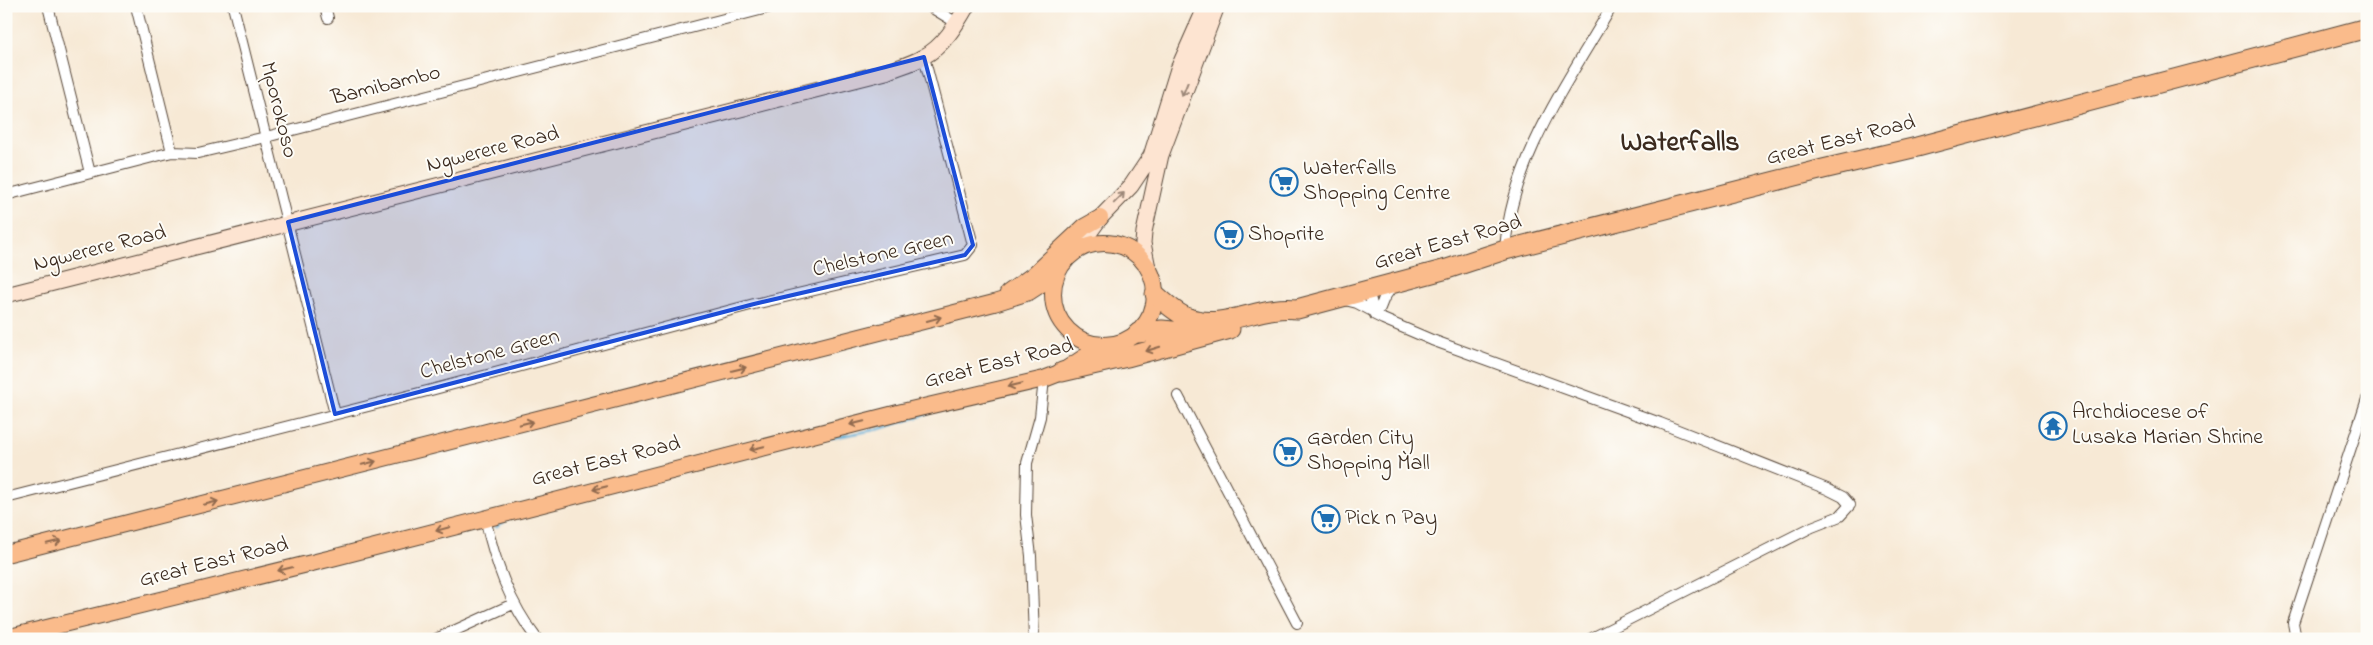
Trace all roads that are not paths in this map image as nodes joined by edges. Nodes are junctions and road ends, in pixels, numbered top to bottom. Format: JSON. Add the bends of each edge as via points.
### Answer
{"nodes":[{"id":1,"x":48,"y":6,"type":"edge"},
{"id":2,"x":136,"y":6,"type":"edge"},
{"id":3,"x":233,"y":6,"type":"edge"},
{"id":4,"x":325,"y":6,"type":"edge"},
{"id":5,"x":725,"y":6,"type":"edge"},
{"id":6,"x":775,"y":6,"type":"edge"},
{"id":7,"x":929,"y":6,"type":"edge"},
{"id":8,"x":967,"y":6,"type":"edge"},
{"id":9,"x":1206,"y":6,"type":"edge"},
{"id":10,"x":1217,"y":6,"type":"edge"},
{"id":11,"x":1612,"y":6,"type":"edge"},
{"id":12,"x":328,"y":18,"type":"dead end"},
{"id":13,"x":728,"y":18,"type":"junction"},
{"id":14,"x":957,"y":23,"type":"junction"},
{"id":15,"x":2367,"y":28,"type":"edge"},
{"id":16,"x":924,"y":57,"type":"junction"},
{"id":17,"x":266,"y":136,"type":"junction"},
{"id":18,"x":172,"y":152,"type":"junction"},
{"id":19,"x":90,"y":172,"type":"junction"},
{"id":20,"x":6,"y":195,"type":"edge"},
{"id":21,"x":1100,"y":218,"type":"junction"},
{"id":22,"x":288,"y":222,"type":"junction"},
{"id":23,"x":1077,"y":250,"type":"junction"},
{"id":24,"x":1505,"y":250,"type":"junction"},
{"id":25,"x":1148,"y":268,"type":"junction"},
{"id":26,"x":1055,"y":275,"type":"junction"},
{"id":27,"x":1394,"y":284,"type":"junction"},
{"id":28,"x":1372,"y":289,"type":"junction"},
{"id":29,"x":1154,"y":294,"type":"junction"},
{"id":30,"x":6,"y":295,"type":"edge"},
{"id":31,"x":1336,"y":299,"type":"junction"},
{"id":32,"x":994,"y":303,"type":"junction"},
{"id":33,"x":1297,"y":309,"type":"junction"},
{"id":34,"x":1378,"y":314,"type":"junction"},
{"id":35,"x":1217,"y":332,"type":"junction"},
{"id":36,"x":1138,"y":333,"type":"junction"},
{"id":37,"x":1100,"y":347,"type":"junction"},
{"id":38,"x":1062,"y":372,"type":"junction"},
{"id":39,"x":1044,"y":379,"type":"junction"},
{"id":40,"x":1178,"y":396,"type":"dead end"},
{"id":41,"x":2367,"y":399,"type":"edge"},
{"id":42,"x":335,"y":414,"type":"junction"},
{"id":43,"x":6,"y":498,"type":"edge"},
{"id":44,"x":485,"y":518,"type":"junction"},
{"id":45,"x":6,"y":554,"type":"edge"},
{"id":46,"x":513,"y":604,"type":"junction"},
{"id":47,"x":1297,"y":623,"type":"dead end"},
{"id":48,"x":6,"y":638,"type":"edge"},
{"id":49,"x":436,"y":639,"type":"edge"},
{"id":50,"x":537,"y":639,"type":"edge"},
{"id":51,"x":1034,"y":639,"type":"edge"},
{"id":52,"x":1590,"y":639,"type":"edge"},
{"id":53,"x":2296,"y":639,"type":"edge"}],
"edges":[{"from":1,"to":19,"type":"street"},
{"from":2,"to":18,"type":"street"},
{"from":3,"to":17,"type":"street","name":"Mporokoso"},
{"from":4,"to":12,"type":"street"},
{"from":5,"to":13,"type":"street"},
{"from":6,"to":13,"type":"street","name":"Bamibambo"},
{"from":7,"to":14,"type":"street"},
{"from":8,"to":14,"type":"street","name":"Ngwerere Road"},
{"from":21,"to":9,"type":"street","one_way":true,"via":[[1130,186],[1151,156],[1178,69]]},
{"from":10,"to":25,"type":"street","one_way":true,"via":[[1161,155],[1144,232]]},
{"from":11,"to":24,"type":"street","via":[[1552,105],[1529,156],[1506,230]]},
{"from":13,"to":17,"type":"street","name":"Bamibambo"},
{"from":14,"to":16,"type":"street","name":"Ngwerere Road"},
{"from":15,"to":24,"type":"highway","name":"Great East Road","via":[[1917,148]]},
{"from":16,"to":22,"type":"street","name":"Ngwerere Road","via":[[886,72]]},
{"from":16,"to":42,"type":"street","name":"Chelstone Green","via":[[971,239],[971,250],[958,258],[754,304]]},
{"from":17,"to":18,"type":"street","name":"Bamibambo","via":[[198,153]]},
{"from":17,"to":22,"type":"street","name":"Mporokoso"},
{"from":18,"to":19,"type":"street","name":"Bamibambo"},
{"from":19,"to":20,"type":"street","name":"Bamibambo"},
{"from":21,"to":23,"type":"street"},
{"from":21,"to":32,"type":"main road","via":[[1084,227],[1033,275]]},
{"from":22,"to":30,"type":"street","name":"Ngwerere Road"},
{"from":22,"to":42,"type":"street","name":"Mporokoso"},
{"from":23,"to":25,"type":"main road","via":[[1092,244],[1109,243],[1138,255]]},
{"from":23,"to":26,"type":"main road","via":[[1060,265]]},
{"from":24,"to":27,"type":"highway","name":"Great East Road"},
{"from":25,"to":29,"type":"main road"},
{"from":26,"to":32,"type":"main road","via":[[1029,292]]},
{"from":26,"to":37,"type":"main road","via":[[1052,295],[1056,314],[1066,330],[1082,342]]},
{"from":27,"to":28,"type":"highway","name":"Great East Road"},
{"from":27,"to":34,"type":"street"},
{"from":28,"to":31,"type":"highway","name":"Great East Road"},
{"from":28,"to":34,"type":"street"},
{"from":29,"to":33,"type":"highway","name":"Great East Road","via":[[1184,316],[1211,322],[1283,308]]},
{"from":29,"to":36,"type":"main road","via":[[1151,315]]},
{"from":31,"to":33,"type":"highway","name":"Great East Road"},
{"from":31,"to":34,"type":"street","via":[[1357,303]]},
{"from":45,"to":32,"type":"main road","one_way":true},
{"from":33,"to":35,"type":"highway","name":"Great East Road","via":[[1286,315]]},
{"from":34,"to":52,"type":"street","via":[[1432,340],[1660,423],[1827,489],[1843,497],[1850,505],[1840,516]]},
{"from":35,"to":36,"type":"highway","name":"Great East Road","via":[[1162,330]]},
{"from":35,"to":38,"type":"highway","name":"Great East Road","one_way":true},
{"from":36,"to":37,"type":"main road","via":[[1120,344]]},
{"from":37,"to":38,"type":"main road"},
{"from":38,"to":39,"type":"main road","name":"Great East Road"},
{"from":39,"to":44,"type":"main road","name":"Great East Road","one_way":true},
{"from":39,"to":51,"type":"street","via":[[1040,417],[1028,463],[1026,514]]},
{"from":40,"to":47,"type":"street"},
{"from":41,"to":53,"type":"street","via":[[2293,623]]},
{"from":42,"to":43,"type":"street","name":"Chelstone Green"},
{"from":44,"to":46,"type":"street"},
{"from":44,"to":48,"type":"main road","name":"Great East Road","one_way":true},
{"from":46,"to":49,"type":"street"},
{"from":46,"to":50,"type":"street"}]}
